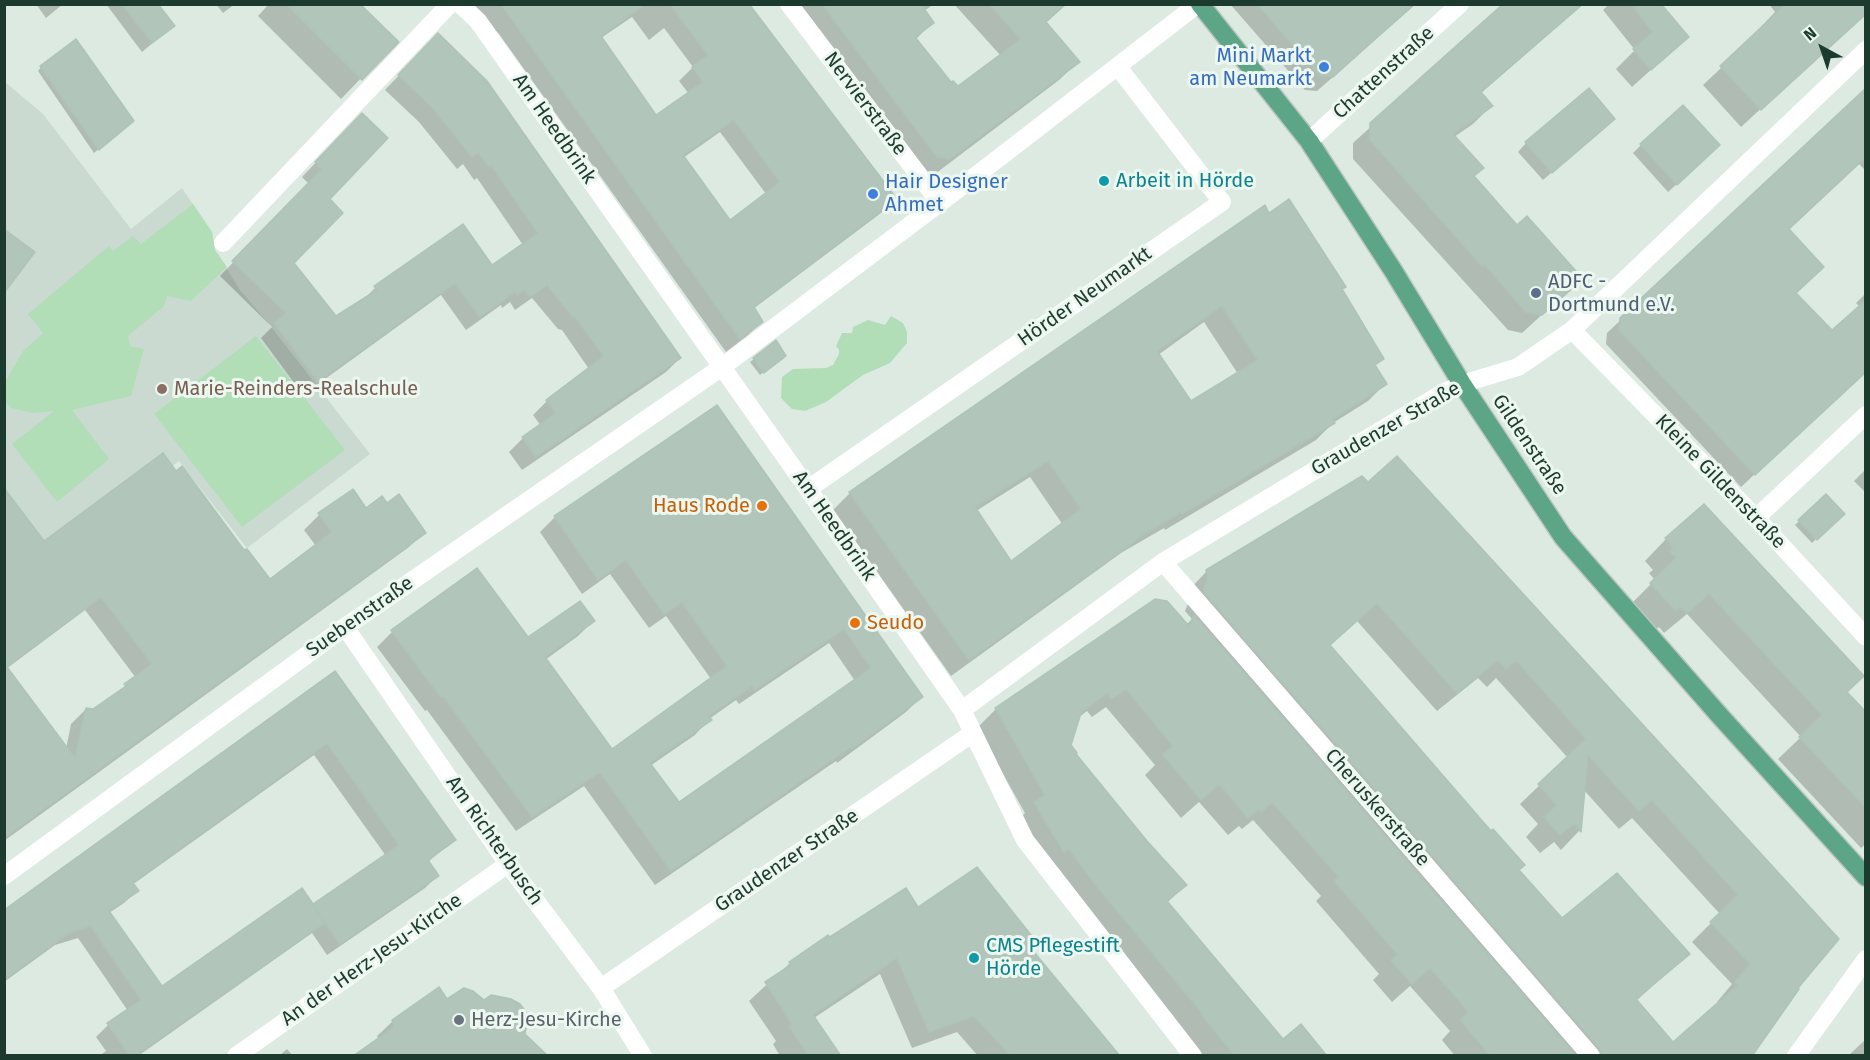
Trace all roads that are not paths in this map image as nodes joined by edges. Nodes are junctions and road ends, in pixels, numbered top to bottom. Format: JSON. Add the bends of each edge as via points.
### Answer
{"nodes":[{"id":1,"x":450,"y":4,"type":"edge"},
{"id":2,"x":460,"y":4,"type":"edge"},
{"id":3,"x":789,"y":4,"type":"edge"},
{"id":4,"x":1199,"y":4,"type":"edge"},
{"id":5,"x":1460,"y":4,"type":"edge"},
{"id":6,"x":1866,"y":50,"type":"edge"},
{"id":7,"x":1118,"y":67,"type":"junction"},
{"id":8,"x":1309,"y":141,"type":"junction"},
{"id":9,"x":940,"y":203,"type":"junction"},
{"id":10,"x":223,"y":243,"type":"dead end"},
{"id":11,"x":1572,"y":330,"type":"junction"},
{"id":12,"x":722,"y":367,"type":"junction"},
{"id":13,"x":1462,"y":384,"type":"junction"},
{"id":14,"x":1866,"y":415,"type":"edge"},
{"id":15,"x":808,"y":489,"type":"junction"},
{"id":16,"x":1756,"y":518,"type":"junction"},
{"id":17,"x":1162,"y":561,"type":"junction"},
{"id":18,"x":345,"y":627,"type":"junction"},
{"id":19,"x":1866,"y":637,"type":"edge"},
{"id":20,"x":962,"y":710,"type":"junction"},
{"id":21,"x":973,"y":733,"type":"junction"},
{"id":22,"x":508,"y":864,"type":"junction"},
{"id":23,"x":4,"y":876,"type":"edge"},
{"id":24,"x":1866,"y":877,"type":"edge"},
{"id":25,"x":1866,"y":959,"type":"edge"},
{"id":26,"x":601,"y":988,"type":"junction"},
{"id":27,"x":236,"y":1056,"type":"edge"},
{"id":28,"x":643,"y":1056,"type":"edge"},
{"id":29,"x":1193,"y":1056,"type":"edge"},
{"id":30,"x":1591,"y":1056,"type":"edge"},
{"id":31,"x":1796,"y":1056,"type":"edge"}],
"edges":[{"from":1,"to":10,"type":"street"},
{"from":2,"to":12,"type":"street","name":"Am Heedbrink","via":[[478,21]]},
{"from":3,"to":9,"type":"street","name":"Nervierstraße"},
{"from":4,"to":7,"type":"street"},
{"from":4,"to":8,"type":"main road","name":"Gildenstraße"},
{"from":5,"to":8,"type":"street","name":"Chattenstraße"},
{"from":6,"to":11,"type":"street","name":"Graudenzer Straße"},
{"from":7,"to":9,"type":"street"},
{"from":7,"to":15,"type":"street","name":"Hörder Neumarkt","via":[[1222,202]]},
{"from":8,"to":13,"type":"main road","name":"Gildenstraße"},
{"from":9,"to":12,"type":"street"},
{"from":11,"to":13,"type":"street","name":"Graudenzer Straße","via":[[1518,367]]},
{"from":11,"to":16,"type":"street","name":"Kleine Gildenstraße"},
{"from":12,"to":15,"type":"street","name":"Am Heedbrink"},
{"from":12,"to":18,"type":"street","name":"Suebenstraße"},
{"from":13,"to":17,"type":"street","name":"Graudenzer Straße"},
{"from":13,"to":24,"type":"main road","name":"Gildenstraße","via":[[1563,537]]},
{"from":14,"to":16,"type":"street"},
{"from":15,"to":20,"type":"street","name":"Am Heedbrink"},
{"from":16,"to":19,"type":"street","name":"Kleine Gildenstraße"},
{"from":17,"to":20,"type":"street","name":"Graudenzer Straße"},
{"from":17,"to":30,"type":"street","name":"Cheruskerstraße"},
{"from":18,"to":22,"type":"street","name":"Am Richterbusch"},
{"from":18,"to":23,"type":"street","name":"Suebenstraße"},
{"from":20,"to":21,"type":"street","name":"Am Heedbrink"},
{"from":21,"to":26,"type":"street","name":"Graudenzer Straße"},
{"from":21,"to":29,"type":"street","name":"Am Heedbrink","via":[[1025,840]]},
{"from":22,"to":26,"type":"street","name":"Am Richterbusch"},
{"from":22,"to":27,"type":"street","name":"An der Herz-Jesu-Kirche"},
{"from":25,"to":31,"type":"street"},
{"from":26,"to":28,"type":"street","name":"Am Richterbusch"}]}
